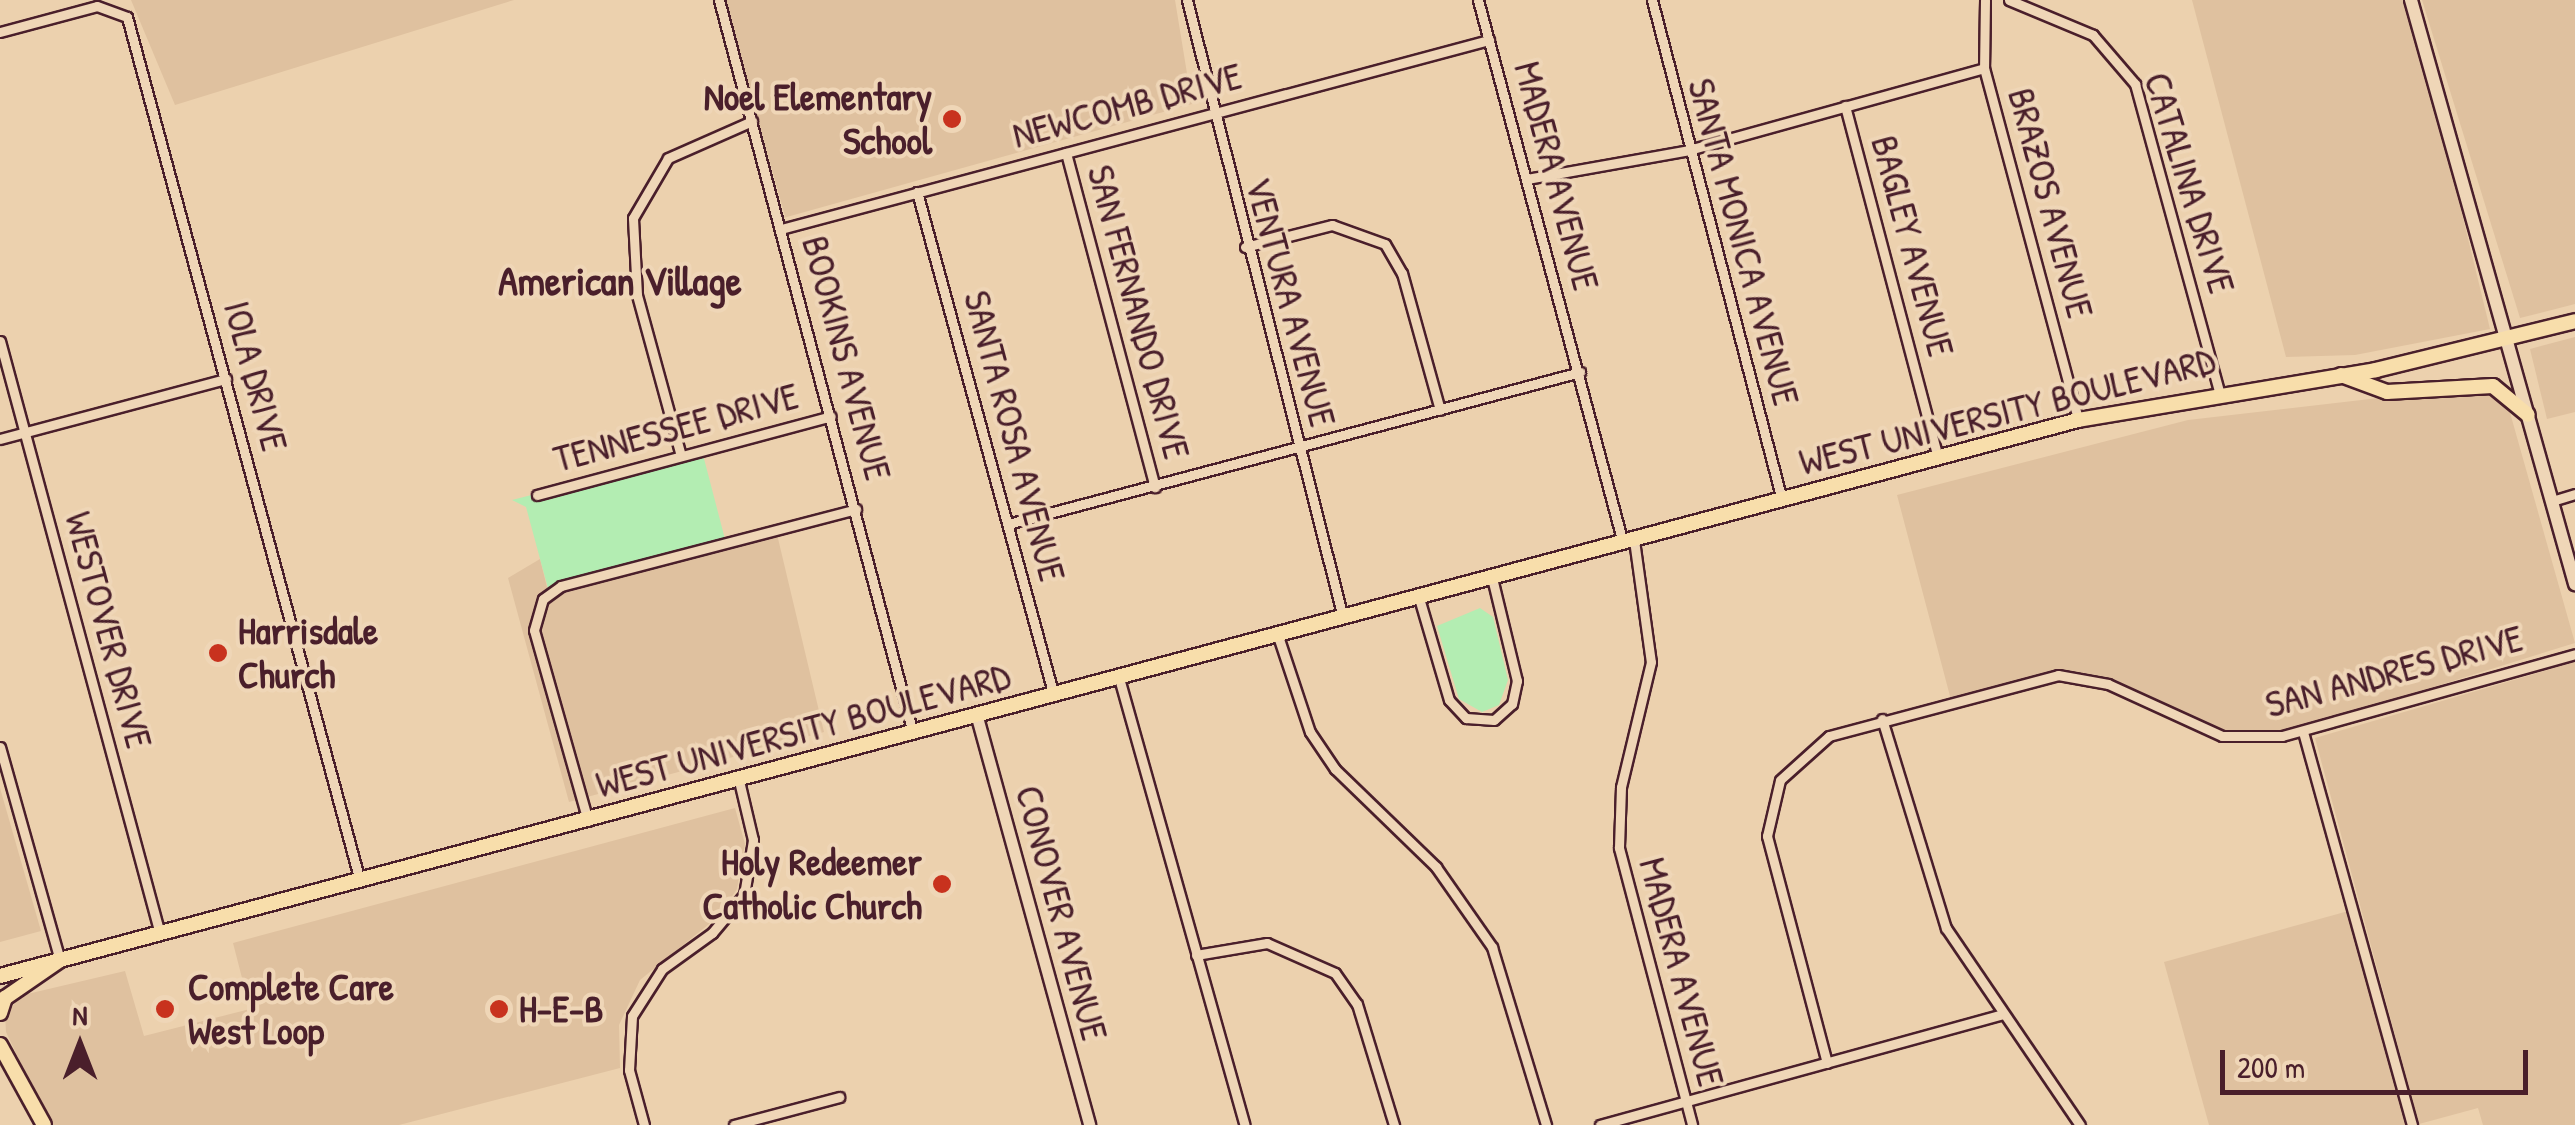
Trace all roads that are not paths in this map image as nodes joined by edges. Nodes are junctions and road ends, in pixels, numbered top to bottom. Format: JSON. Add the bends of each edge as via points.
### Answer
{"nodes":[{"id":1,"x":719,"y":0,"type":"edge"},
{"id":2,"x":1187,"y":0,"type":"edge"},
{"id":3,"x":1478,"y":0,"type":"edge"},
{"id":4,"x":1652,"y":0,"type":"edge"},
{"id":5,"x":1985,"y":0,"type":"edge"},
{"id":6,"x":2009,"y":0,"type":"edge"},
{"id":7,"x":2412,"y":0,"type":"edge"},
{"id":8,"x":0,"y":32,"type":"edge"},
{"id":9,"x":1489,"y":40,"type":"junction"},
{"id":10,"x":1984,"y":68,"type":"junction"},
{"id":11,"x":1845,"y":106,"type":"junction"},
{"id":12,"x":1209,"y":114,"type":"junction"},
{"id":13,"x":752,"y":121,"type":"junction"},
{"id":14,"x":1689,"y":150,"type":"junction"},
{"id":15,"x":1066,"y":153,"type":"junction"},
{"id":16,"x":1527,"y":179,"type":"junction"},
{"id":17,"x":917,"y":192,"type":"junction"},
{"id":18,"x":781,"y":229,"type":"junction"},
{"id":19,"x":1245,"y":247,"type":"junction"},
{"id":20,"x":2575,"y":321,"type":"edge"},
{"id":21,"x":2507,"y":339,"type":"junction"},
{"id":22,"x":0,"y":341,"type":"edge"},
{"id":23,"x":1580,"y":372,"type":"junction"},
{"id":24,"x":2341,"y":374,"type":"junction"},
{"id":25,"x":226,"y":380,"type":"junction"},
{"id":26,"x":2219,"y":391,"type":"junction"},
{"id":27,"x":1440,"y":410,"type":"junction"},
{"id":28,"x":2528,"y":414,"type":"junction"},
{"id":29,"x":831,"y":416,"type":"junction"},
{"id":30,"x":2078,"y":420,"type":"junction"},
{"id":31,"x":25,"y":432,"type":"junction"},
{"id":32,"x":0,"y":439,"type":"edge"},
{"id":33,"x":1299,"y":448,"type":"junction"},
{"id":34,"x":681,"y":456,"type":"junction"},
{"id":35,"x":1938,"y":458,"type":"junction"},
{"id":36,"x":1155,"y":487,"type":"junction"},
{"id":37,"x":2575,"y":494,"type":"edge"},
{"id":38,"x":536,"y":495,"type":"dead end"},
{"id":39,"x":1782,"y":500,"type":"junction"},
{"id":40,"x":2552,"y":500,"type":"junction"},
{"id":41,"x":856,"y":510,"type":"junction"},
{"id":42,"x":1008,"y":524,"type":"junction"},
{"id":43,"x":1628,"y":542,"type":"junction"},
{"id":44,"x":1492,"y":578,"type":"junction"},
{"id":45,"x":2575,"y":584,"type":"edge"},
{"id":46,"x":1420,"y":598,"type":"junction"},
{"id":47,"x":1343,"y":618,"type":"junction"},
{"id":48,"x":1278,"y":636,"type":"junction"},
{"id":49,"x":2575,"y":654,"type":"edge"},
{"id":50,"x":1119,"y":678,"type":"junction"},
{"id":51,"x":1054,"y":696,"type":"junction"},
{"id":52,"x":978,"y":717,"type":"junction"},
{"id":53,"x":1882,"y":719,"type":"junction"},
{"id":54,"x":2302,"y":732,"type":"junction"},
{"id":55,"x":913,"y":733,"type":"junction"},
{"id":56,"x":0,"y":747,"type":"edge"},
{"id":57,"x":739,"y":781,"type":"junction"},
{"id":58,"x":588,"y":822,"type":"junction"},
{"id":59,"x":360,"y":881,"type":"junction"},
{"id":60,"x":160,"y":934,"type":"junction"},
{"id":61,"x":1196,"y":955,"type":"junction"},
{"id":62,"x":60,"y":960,"type":"junction"},
{"id":63,"x":0,"y":976,"type":"edge"},
{"id":64,"x":0,"y":1013,"type":"edge"},
{"id":65,"x":2002,"y":1014,"type":"junction"},
{"id":66,"x":0,"y":1044,"type":"edge"},
{"id":67,"x":1827,"y":1062,"type":"junction"},
{"id":68,"x":839,"y":1097,"type":"dead end"},
{"id":69,"x":1684,"y":1100,"type":"junction"},
{"id":70,"x":44,"y":1125,"type":"edge"},
{"id":71,"x":644,"y":1125,"type":"edge"},
{"id":72,"x":734,"y":1125,"type":"edge"},
{"id":73,"x":1089,"y":1125,"type":"edge"},
{"id":74,"x":1245,"y":1125,"type":"edge"},
{"id":75,"x":1394,"y":1125,"type":"edge"},
{"id":76,"x":1546,"y":1125,"type":"edge"},
{"id":77,"x":1600,"y":1125,"type":"edge"},
{"id":78,"x":1692,"y":1125,"type":"edge"},
{"id":79,"x":2080,"y":1125,"type":"edge"},
{"id":80,"x":2412,"y":1125,"type":"edge"}],
"edges":[{"from":1,"to":13,"type":"street","name":"BOOKINS AVENUE"},
{"from":2,"to":12,"type":"street","name":"VENTURA AVENUE"},
{"from":3,"to":9,"type":"street","name":"MADERA AVENUE"},
{"from":4,"to":14,"type":"street","name":"SANTA MONICA AVENUE"},
{"from":5,"to":10,"type":"street","name":"BRAZOS AVENUE"},
{"from":6,"to":26,"type":"street","name":"CATALINA DRIVE","via":[[2093,35],[2135,84]]},
{"from":7,"to":21,"type":"main road"},
{"from":8,"to":25,"type":"street","name":"IOLA DRIVE","via":[[97,6],[127,17]]},
{"from":9,"to":12,"type":"street","name":"NEWCOMB DRIVE"},
{"from":9,"to":16,"type":"street","name":"MADERA AVENUE"},
{"from":10,"to":11,"type":"street"},
{"from":10,"to":30,"type":"street","name":"BRAZOS AVENUE"},
{"from":11,"to":14,"type":"street"},
{"from":11,"to":35,"type":"street","name":"BAGLEY AVENUE"},
{"from":12,"to":15,"type":"street","name":"NEWCOMB DRIVE"},
{"from":12,"to":19,"type":"street","name":"VENTURA AVENUE"},
{"from":13,"to":18,"type":"street","name":"BOOKINS AVENUE"},
{"from":13,"to":34,"type":"street","via":[[668,158],[630,228],[638,295]]},
{"from":14,"to":16,"type":"street"},
{"from":14,"to":39,"type":"street","name":"SANTA MONICA AVENUE"},
{"from":15,"to":17,"type":"street","name":"NEWCOMB DRIVE"},
{"from":15,"to":36,"type":"street","name":"SAN FERNANDO DRIVE"},
{"from":16,"to":23,"type":"street","name":"MADERA AVENUE"},
{"from":17,"to":18,"type":"street","name":"NEWCOMB DRIVE"},
{"from":17,"to":42,"type":"street","name":"SANTA ROSA AVENUE"},
{"from":18,"to":29,"type":"street","name":"BOOKINS AVENUE"},
{"from":19,"to":27,"type":"street","via":[[1332,225],[1385,244],[1402,273]]},
{"from":19,"to":33,"type":"street","name":"VENTURA AVENUE"},
{"from":20,"to":21,"type":"main road","name":"WEST UNIVERSITY BOULEVARD"},
{"from":21,"to":24,"type":"main road","name":"WEST UNIVERSITY BOULEVARD"},
{"from":21,"to":28,"type":"main road"},
{"from":22,"to":31,"type":"street","name":"WESTOVER DRIVE"},
{"from":23,"to":27,"type":"street"},
{"from":23,"to":43,"type":"street","name":"MADERA AVENUE"},
{"from":24,"to":26,"type":"main road","name":"WEST UNIVERSITY BOULEVARD"},
{"from":24,"to":28,"type":"main road","via":[[2387,392],[2494,386]]},
{"from":25,"to":31,"type":"street"},
{"from":25,"to":59,"type":"street","name":"IOLA DRIVE"},
{"from":26,"to":30,"type":"main road","name":"WEST UNIVERSITY BOULEVARD"},
{"from":27,"to":33,"type":"street"},
{"from":28,"to":40,"type":"main road"},
{"from":29,"to":34,"type":"street","name":"TENNESSEE DRIVE"},
{"from":29,"to":41,"type":"street","name":"BOOKINS AVENUE"},
{"from":30,"to":35,"type":"main road","name":"WEST UNIVERSITY BOULEVARD"},
{"from":31,"to":32,"type":"street"},
{"from":31,"to":60,"type":"street","name":"WESTOVER DRIVE"},
{"from":33,"to":36,"type":"street"},
{"from":33,"to":47,"type":"street","name":"VENTURA AVENUE"},
{"from":34,"to":38,"type":"street","name":"TENNESSEE DRIVE"},
{"from":35,"to":39,"type":"main road","name":"WEST UNIVERSITY BOULEVARD"},
{"from":36,"to":42,"type":"street"},
{"from":37,"to":40,"type":"street"},
{"from":39,"to":43,"type":"main road","name":"WEST UNIVERSITY BOULEVARD"},
{"from":40,"to":45,"type":"main road"},
{"from":41,"to":55,"type":"street","name":"BOOKINS AVENUE"},
{"from":41,"to":58,"type":"street","via":[[561,586],[536,612]]},
{"from":42,"to":51,"type":"street","name":"SANTA ROSA AVENUE"},
{"from":43,"to":44,"type":"main road","name":"WEST UNIVERSITY BOULEVARD"},
{"from":43,"to":69,"type":"street","name":"MADERA AVENUE","via":[[1651,662],[1621,787],[1618,848]]},
{"from":44,"to":46,"type":"main road","name":"WEST UNIVERSITY BOULEVARD"},
{"from":44,"to":46,"type":"street","via":[[1517,680],[1512,704],[1494,720],[1466,718],[1449,700]]},
{"from":46,"to":47,"type":"main road","name":"WEST UNIVERSITY BOULEVARD"},
{"from":47,"to":48,"type":"main road","name":"WEST UNIVERSITY BOULEVARD"},
{"from":48,"to":50,"type":"main road","name":"WEST UNIVERSITY BOULEVARD"},
{"from":48,"to":76,"type":"street","via":[[1310,732],[1335,769],[1436,868],[1492,947]]},
{"from":49,"to":54,"type":"street","name":"SAN ANDRES DRIVE"},
{"from":50,"to":51,"type":"main road","name":"WEST UNIVERSITY BOULEVARD"},
{"from":50,"to":61,"type":"street"},
{"from":51,"to":52,"type":"main road","name":"WEST UNIVERSITY BOULEVARD"},
{"from":52,"to":55,"type":"main road","name":"WEST UNIVERSITY BOULEVARD"},
{"from":52,"to":73,"type":"street","name":"CONOVER AVENUE"},
{"from":53,"to":54,"type":"street","name":"SAN ANDRES DRIVE","via":[[2058,675],[2108,684],[2222,736]]},
{"from":53,"to":65,"type":"street","via":[[1936,904]]},
{"from":53,"to":67,"type":"street","name":"SAN ANDRES DRIVE","via":[[1800,755],[1767,817]]},
{"from":54,"to":80,"type":"street"},
{"from":55,"to":57,"type":"main road","name":"WEST UNIVERSITY BOULEVARD"},
{"from":56,"to":62,"type":"street"},
{"from":57,"to":58,"type":"main road","name":"WEST UNIVERSITY BOULEVARD"},
{"from":57,"to":71,"type":"street","via":[[754,840],[744,895],[712,934],[662,969],[632,1016],[629,1070]]},
{"from":58,"to":59,"type":"main road","name":"WEST UNIVERSITY BOULEVARD"},
{"from":59,"to":60,"type":"main road","name":"WEST UNIVERSITY BOULEVARD"},
{"from":60,"to":62,"type":"main road","name":"WEST UNIVERSITY BOULEVARD"},
{"from":61,"to":74,"type":"street"},
{"from":61,"to":75,"type":"street","via":[[1267,943],[1335,973],[1357,1004]]},
{"from":62,"to":63,"type":"main road","name":"WEST UNIVERSITY BOULEVARD"},
{"from":62,"to":64,"type":"main road","via":[[5,998]]},
{"from":65,"to":67,"type":"street"},
{"from":65,"to":79,"type":"street"},
{"from":66,"to":70,"type":"main road"},
{"from":67,"to":69,"type":"street"},
{"from":68,"to":72,"type":"street"},
{"from":69,"to":77,"type":"street"},
{"from":69,"to":78,"type":"street","name":"MADERA AVENUE"}]}
